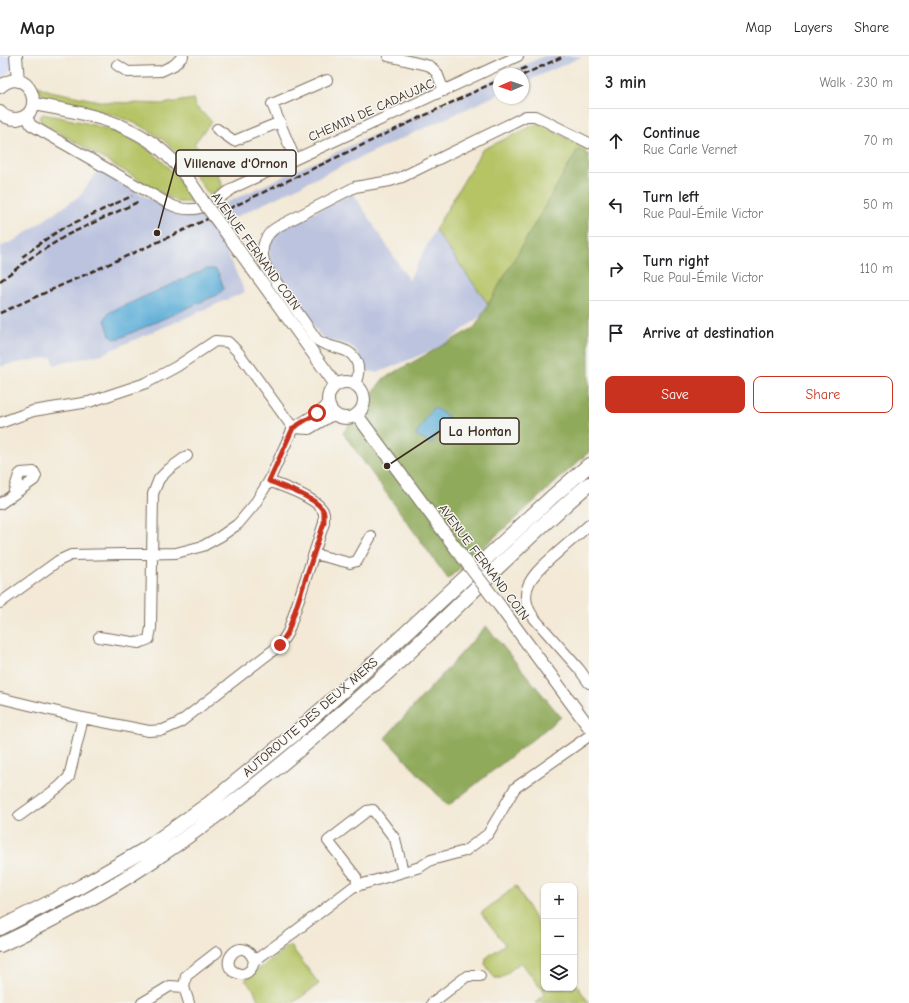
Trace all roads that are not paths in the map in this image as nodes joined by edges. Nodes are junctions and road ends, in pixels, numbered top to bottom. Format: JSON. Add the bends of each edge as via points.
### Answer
{"nodes":[{"id":1,"x":16,"y":56,"type":"edge"},
{"id":2,"x":183,"y":56,"type":"edge"},
{"id":3,"x":388,"y":56,"type":"edge"},
{"id":4,"x":518,"y":56,"type":"edge"},
{"id":5,"x":117,"y":65,"type":"dead end"},
{"id":6,"x":327,"y":80,"type":"dead end"},
{"id":7,"x":18,"y":81,"type":"junction"},
{"id":8,"x":0,"y":87,"type":"edge"},
{"id":9,"x":444,"y":91,"type":"junction"},
{"id":10,"x":33,"y":104,"type":"junction"},
{"id":11,"x":0,"y":112,"type":"edge"},
{"id":12,"x":26,"y":115,"type":"junction"},
{"id":13,"x":280,"y":122,"type":"junction"},
{"id":14,"x":217,"y":129,"type":"dead end"},
{"id":15,"x":589,"y":143,"type":"edge"},
{"id":16,"x":295,"y":159,"type":"junction"},
{"id":17,"x":355,"y":384,"type":"junction"},
{"id":18,"x":336,"y":385,"type":"junction"},
{"id":19,"x":329,"y":403,"type":"junction"},
{"id":20,"x":357,"y":414,"type":"junction"},
{"id":21,"x":337,"y":416,"type":"junction"},
{"id":22,"x":0,"y":423,"type":"edge"},
{"id":23,"x":293,"y":428,"type":"junction"},
{"id":24,"x":187,"y":456,"type":"dead end"},
{"id":25,"x":589,"y":464,"type":"edge"},
{"id":26,"x":269,"y":481,"type":"junction"},
{"id":27,"x":589,"y":484,"type":"edge"},
{"id":28,"x":13,"y":494,"type":"dead end"},
{"id":29,"x":0,"y":504,"type":"edge"},
{"id":30,"x":589,"y":525,"type":"edge"},
{"id":31,"x":371,"y":536,"type":"dead end"},
{"id":32,"x":153,"y":553,"type":"junction"},
{"id":33,"x":314,"y":554,"type":"junction"},
{"id":34,"x":0,"y":602,"type":"edge"},
{"id":35,"x":99,"y":637,"type":"dead end"},
{"id":36,"x":589,"y":683,"type":"edge"},
{"id":37,"x":0,"y":698,"type":"edge"},
{"id":38,"x":83,"y":718,"type":"junction"},
{"id":39,"x":589,"y":727,"type":"edge"},
{"id":40,"x":589,"y":736,"type":"edge"},
{"id":41,"x":19,"y":816,"type":"dead end"},
{"id":42,"x":403,"y":872,"type":"junction"},
{"id":43,"x":358,"y":886,"type":"junction"},
{"id":44,"x":0,"y":928,"type":"edge"},
{"id":45,"x":0,"y":945,"type":"edge"},
{"id":46,"x":217,"y":952,"type":"dead end"},
{"id":47,"x":254,"y":961,"type":"dead end"},
{"id":48,"x":480,"y":976,"type":"dead end"},
{"id":49,"x":184,"y":987,"type":"junction"},
{"id":50,"x":142,"y":1003,"type":"edge"},
{"id":51,"x":189,"y":1003,"type":"edge"},
{"id":52,"x":432,"y":1003,"type":"edge"}],
"edges":[{"from":1,"to":7,"type":"main road"},
{"from":2,"to":5,"type":"street","via":[[174,65],[160,71],[128,72]]},
{"from":3,"to":9,"type":"street","via":[[430,66],[437,73]]},
{"from":4,"to":9,"type":"street","name":"CHEMIN DE CADAUJAC"},
{"from":6,"to":13,"type":"street","via":[[272,104]]},
{"from":7,"to":8,"type":"main road"},
{"from":7,"to":10,"type":"main road","via":[[32,92]]},
{"from":9,"to":16,"type":"street","name":"CHEMIN DE CADAUJAC"},
{"from":10,"to":12,"type":"main road"},
{"from":10,"to":18,"type":"main road","name":"AVENUE FERNAND COIN","bridge":true,"via":[[100,118],[124,126],[141,135],[176,163]]},
{"from":11,"to":12,"type":"main road","via":[[14,119]]},
{"from":12,"to":16,"type":"street","name":"CHEMIN DE CADAUJAC","via":[[31,125],[183,210],[205,206],[235,186]]},
{"from":13,"to":14,"type":"street","via":[[234,142]]},
{"from":13,"to":16,"type":"street"},
{"from":15,"to":17,"type":"street","via":[[535,116],[526,116],[395,180],[351,189],[270,232],[262,250],[268,269],[317,340],[346,350],[354,356],[359,373]]},
{"from":17,"to":18,"type":"main road","via":[[346,382]]},
{"from":17,"to":20,"type":"main road","via":[[364,397],[363,406]]},
{"from":18,"to":19,"type":"main road","via":[[330,393]]},
{"from":19,"to":21,"type":"main road"},
{"from":19,"to":23,"type":"street"},
{"from":20,"to":21,"type":"main road","via":[[347,418]]},
{"from":20,"to":39,"type":"main road","name":"AVENUE FERNAND COIN","bridge":true},
{"from":21,"to":23,"type":"street","via":[[329,417],[309,429]]},
{"from":22,"to":23,"type":"street","via":[[33,410],[89,402],[146,383],[176,367],[214,341],[228,342],[238,352]]},
{"from":23,"to":26,"type":"street"},
{"from":24,"to":32,"type":"street","via":[[159,479],[153,494]]},
{"from":25,"to":44,"type":"highway","name":"AUTOROUTE DES DEUX MERS","via":[[292,736],[210,803],[144,850],[82,886]]},
{"from":26,"to":32,"type":"street","via":[[238,524],[221,536],[203,546],[176,552]]},
{"from":26,"to":33,"type":"street","via":[[309,498],[324,512],[324,523]]},
{"from":27,"to":45,"type":"highway","name":"AUTOROUTE DES DEUX MERS","via":[[562,506],[389,671],[305,746],[218,815],[149,863],[90,899]]},
{"from":28,"to":29,"type":"street"},
{"from":30,"to":36,"type":"street","via":[[536,573],[529,583],[526,594],[531,614]]},
{"from":31,"to":33,"type":"street","via":[[357,562],[350,563]]},
{"from":32,"to":34,"type":"street","via":[[71,555],[58,561]]},
{"from":32,"to":35,"type":"street","via":[[149,639],[139,643]]},
{"from":33,"to":38,"type":"street","via":[[288,632],[280,645],[179,723],[164,730],[149,731]]},
{"from":37,"to":38,"type":"street"},
{"from":38,"to":41,"type":"street","via":[[69,777]]},
{"from":40,"to":42,"type":"street","via":[[514,788],[488,834],[465,851],[431,860],[420,867]]},
{"from":42,"to":43,"type":"street"},
{"from":42,"to":43,"type":"street","via":[[395,839],[373,810],[367,811],[328,841],[356,877]]},
{"from":43,"to":47,"type":"street","via":[[353,887]]},
{"from":46,"to":49,"type":"street","via":[[186,976]]},
{"from":48,"to":52,"type":"street","via":[[467,976]]},
{"from":49,"to":50,"type":"street","via":[[170,986]]},
{"from":49,"to":51,"type":"street"}]}
